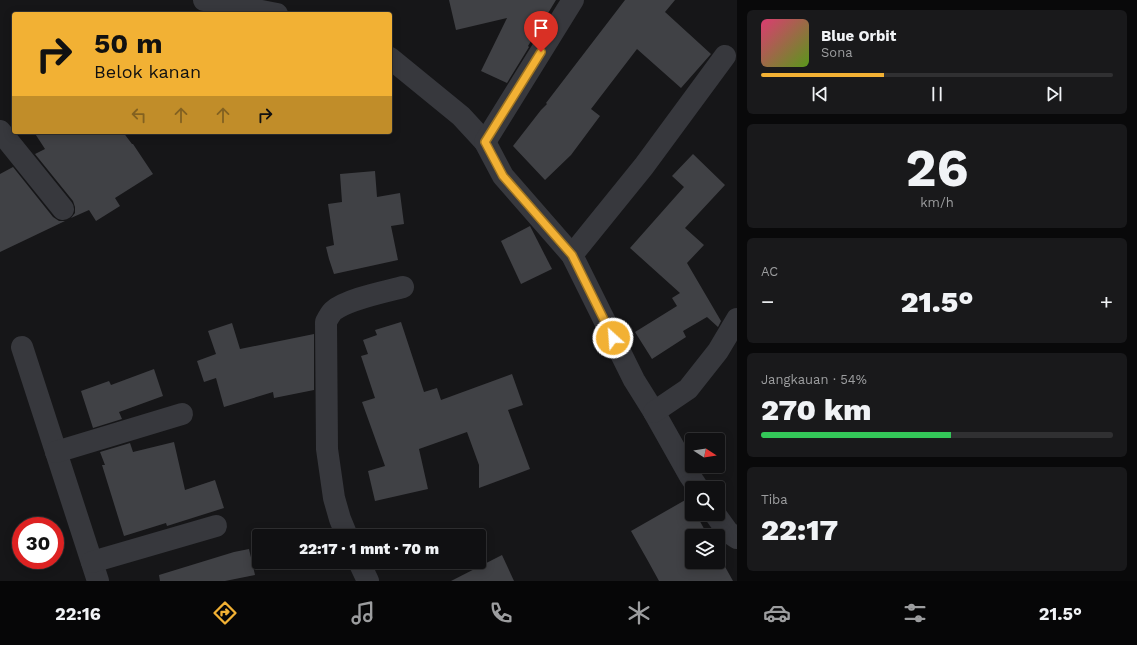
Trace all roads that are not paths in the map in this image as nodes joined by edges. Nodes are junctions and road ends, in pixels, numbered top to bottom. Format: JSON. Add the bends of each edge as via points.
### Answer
{"nodes":[{"id":1,"x":204,"y":0,"type":"edge"},
{"id":2,"x":572,"y":0,"type":"edge"},
{"id":3,"x":267,"y":12,"type":"edge"},
{"id":4,"x":725,"y":56,"type":"dead end"},
{"id":5,"x":392,"y":60,"type":"edge"},
{"id":6,"x":0,"y":131,"type":"edge"},
{"id":7,"x":485,"y":142,"type":"junction"},
{"id":8,"x":64,"y":209,"type":"dead end"},
{"id":9,"x":572,"y":255,"type":"junction"},
{"id":10,"x":403,"y":287,"type":"dead end"},
{"id":11,"x":737,"y":319,"type":"edge"},
{"id":12,"x":22,"y":347,"type":"dead end"},
{"id":13,"x":654,"y":412,"type":"junction"},
{"id":14,"x":182,"y":414,"type":"dead end"},
{"id":15,"x":56,"y":452,"type":"junction"},
{"id":16,"x":693,"y":481,"type":"edge"},
{"id":17,"x":720,"y":521,"type":"edge"},
{"id":18,"x":216,"y":526,"type":"dead end"},
{"id":19,"x":344,"y":529,"type":"edge"},
{"id":20,"x":737,"y":538,"type":"edge"},
{"id":21,"x":362,"y":569,"type":"edge"},
{"id":22,"x":95,"y":572,"type":"edge"},
{"id":23,"x":368,"y":581,"type":"edge"}],
"edges":[{"from":1,"to":3,"type":"street"},
{"from":2,"to":7,"type":"street"},
{"from":4,"to":9,"type":"street","via":[[644,166]]},
{"from":5,"to":7,"type":"street","via":[[460,116]]},
{"from":6,"to":8,"type":"street"},
{"from":7,"to":9,"type":"street","via":[[503,176]]},
{"from":9,"to":13,"type":"street","via":[[634,380]]},
{"from":10,"to":19,"type":"street","via":[[340,306],[331,312],[326,322],[327,449],[334,498]]},
{"from":11,"to":13,"type":"street","via":[[718,352],[688,389]]},
{"from":12,"to":15,"type":"street"},
{"from":13,"to":16,"type":"street"},
{"from":14,"to":15,"type":"street"},
{"from":15,"to":22,"type":"street"},
{"from":17,"to":20,"type":"street","via":[[728,532]]},
{"from":18,"to":22,"type":"street"},
{"from":21,"to":23,"type":"street"}]}
